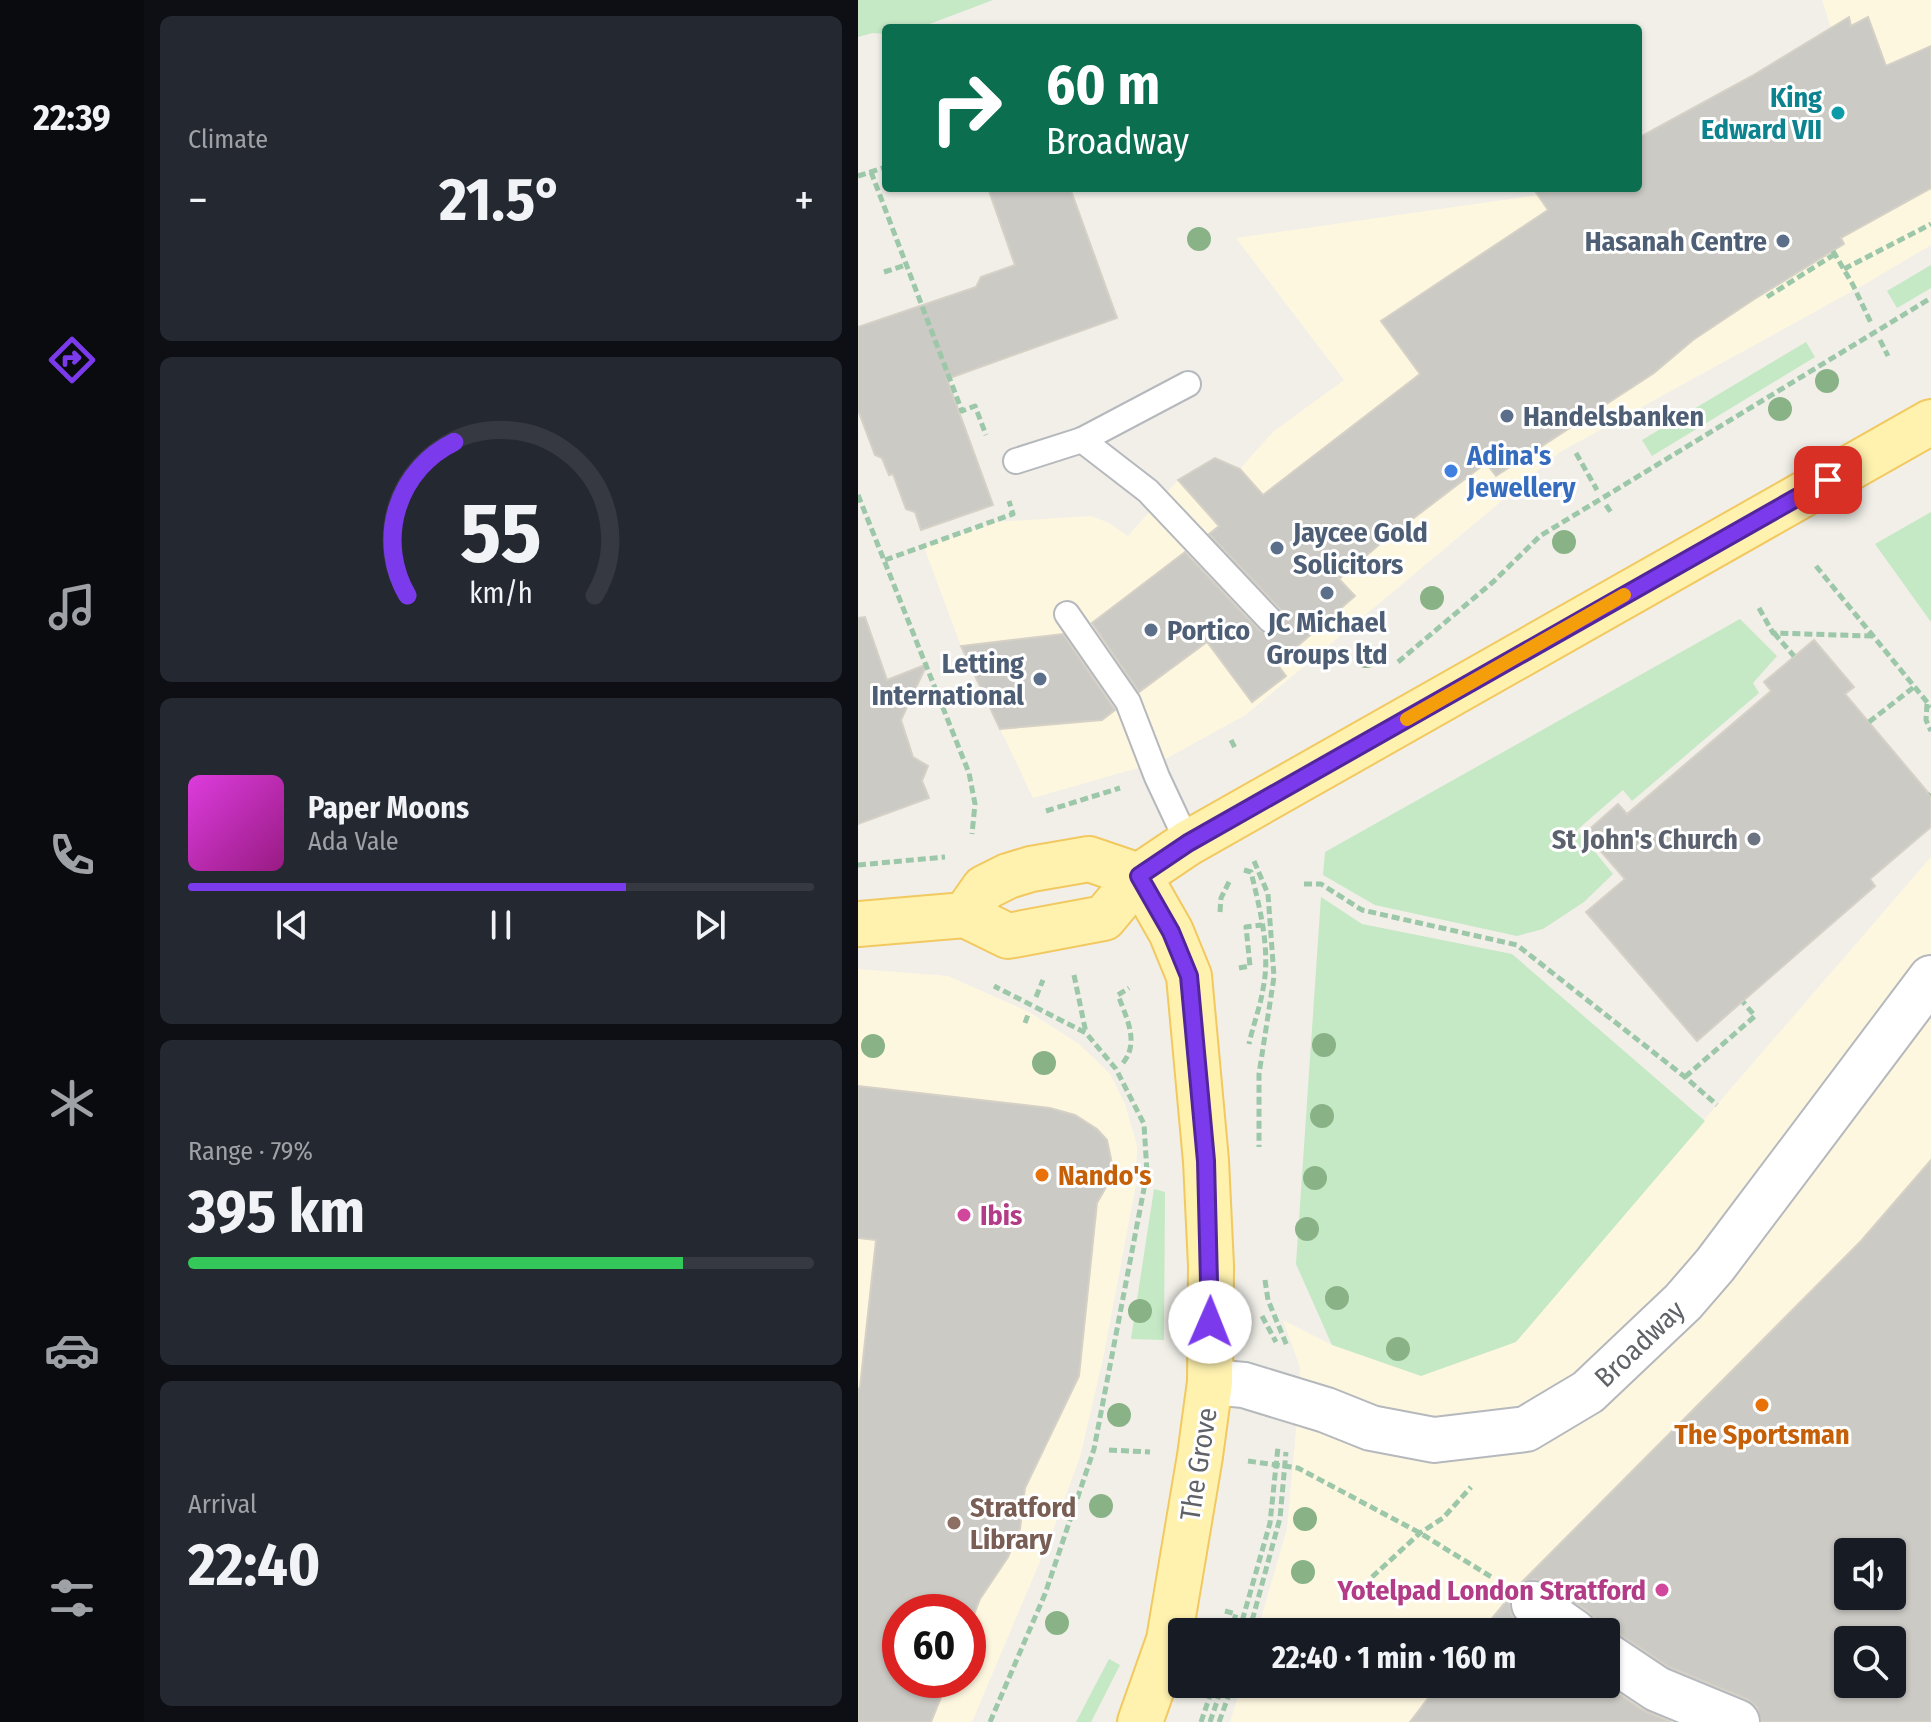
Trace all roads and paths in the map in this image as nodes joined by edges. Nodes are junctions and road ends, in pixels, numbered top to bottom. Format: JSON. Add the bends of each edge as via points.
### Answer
{"nodes":[{"id":1,"x":882,"y":168,"type":"edge"},
{"id":2,"x":871,"y":172,"type":"junction"},
{"id":3,"x":858,"y":176,"type":"edge"},
{"id":4,"x":1931,"y":224,"type":"edge"},
{"id":5,"x":907,"y":265,"type":"junction"},
{"id":6,"x":1844,"y":269,"type":"junction"},
{"id":7,"x":884,"y":272,"type":"dead end"},
{"id":8,"x":1767,"y":297,"type":"dead end"},
{"id":9,"x":1931,"y":298,"type":"edge"},
{"id":10,"x":1872,"y":325,"type":"dead end"},
{"id":11,"x":1880,"y":340,"type":"dead end"},
{"id":12,"x":1888,"y":356,"type":"dead end"},
{"id":13,"x":1188,"y":384,"type":"dead end"},
{"id":14,"x":1931,"y":422,"type":"edge"},
{"id":15,"x":1082,"y":440,"type":"junction"},
{"id":16,"x":1576,"y":453,"type":"dead end"},
{"id":17,"x":1008,"y":465,"type":"junction"},
{"id":18,"x":1597,"y":490,"type":"dead end"},
{"id":19,"x":858,"y":495,"type":"edge"},
{"id":20,"x":1606,"y":505,"type":"dead end"},
{"id":21,"x":1612,"y":514,"type":"dead end"},
{"id":22,"x":885,"y":560,"type":"junction"},
{"id":23,"x":1816,"y":566,"type":"dead end"},
{"id":24,"x":1759,"y":608,"type":"dead end"},
{"id":25,"x":1067,"y":614,"type":"dead end"},
{"id":26,"x":1270,"y":620,"type":"dead end"},
{"id":27,"x":1773,"y":633,"type":"junction"},
{"id":28,"x":1873,"y":636,"type":"junction"},
{"id":29,"x":1794,"y":656,"type":"dead end"},
{"id":30,"x":1395,"y":664,"type":"dead end"},
{"id":31,"x":1914,"y":687,"type":"junction"},
{"id":32,"x":1929,"y":705,"type":"edge"},
{"id":33,"x":1869,"y":722,"type":"dead end"},
{"id":34,"x":1931,"y":731,"type":"edge"},
{"id":35,"x":1231,"y":740,"type":"dead end"},
{"id":36,"x":1236,"y":750,"type":"dead end"},
{"id":37,"x":972,"y":834,"type":"dead end"},
{"id":38,"x":1188,"y":843,"type":"junction"},
{"id":39,"x":948,"y":856,"type":"dead end"},
{"id":40,"x":858,"y":865,"type":"edge"},
{"id":41,"x":1257,"y":866,"type":"dead end"},
{"id":42,"x":1139,"y":876,"type":"junction"},
{"id":43,"x":1304,"y":884,"type":"dead end"},
{"id":44,"x":965,"y":915,"type":"junction"},
{"id":45,"x":858,"y":924,"type":"edge"},
{"id":46,"x":1262,"y":925,"type":"dead end"},
{"id":47,"x":1230,"y":969,"type":"dead end"},
{"id":48,"x":1073,"y":970,"type":"dead end"},
{"id":49,"x":1931,"y":978,"type":"edge"},
{"id":50,"x":1129,"y":988,"type":"dead end"},
{"id":51,"x":1743,"y":1002,"type":"dead end"},
{"id":52,"x":1029,"y":1012,"type":"dead end"},
{"id":53,"x":1025,"y":1023,"type":"dead end"},
{"id":54,"x":1123,"y":1063,"type":"dead end"},
{"id":55,"x":1685,"y":1077,"type":"junction"},
{"id":56,"x":1717,"y":1105,"type":"dead end"},
{"id":57,"x":1259,"y":1152,"type":"dead end"},
{"id":58,"x":1264,"y":1272,"type":"dead end"},
{"id":59,"x":1290,"y":1359,"type":"dead end"},
{"id":60,"x":1210,"y":1382,"type":"junction"},
{"id":61,"x":1109,"y":1450,"type":"dead end"},
{"id":62,"x":1162,"y":1453,"type":"dead end"},
{"id":63,"x":1238,"y":1459,"type":"dead end"},
{"id":64,"x":1286,"y":1467,"type":"junction"},
{"id":65,"x":1474,"y":1484,"type":"dead end"},
{"id":66,"x":1420,"y":1533,"type":"junction"},
{"id":67,"x":1372,"y":1577,"type":"dead end"},
{"id":68,"x":1534,"y":1604,"type":"joint"},
{"id":69,"x":1253,"y":1618,"type":"edge"},
{"id":70,"x":1554,"y":1618,"type":"edge"},
{"id":71,"x":1620,"y":1664,"type":"edge"},
{"id":72,"x":1209,"y":1698,"type":"edge"},
{"id":73,"x":1218,"y":1698,"type":"edge"},
{"id":74,"x":1228,"y":1698,"type":"edge"},
{"id":75,"x":990,"y":1722,"type":"edge"},
{"id":76,"x":1140,"y":1722,"type":"edge"},
{"id":77,"x":1201,"y":1722,"type":"edge"},
{"id":78,"x":1210,"y":1722,"type":"edge"},
{"id":79,"x":1219,"y":1722,"type":"edge"},
{"id":80,"x":1737,"y":1722,"type":"edge"}],
"edges":[{"from":1,"to":2,"type":"path"},
{"from":2,"to":3,"type":"path"},
{"from":2,"to":5,"type":"path"},
{"from":4,"to":6,"type":"path"},
{"from":5,"to":7,"type":"path"},
{"from":5,"to":17,"type":"path","via":[[962,411],[975,406]]},
{"from":6,"to":8,"type":"path","via":[[1834,252]]},
{"from":6,"to":10,"type":"path"},
{"from":9,"to":30,"type":"path","via":[[1540,536]]},
{"from":11,"to":12,"type":"path"},
{"from":13,"to":15,"type":"lane"},
{"from":14,"to":38,"type":"main road"},
{"from":15,"to":17,"type":"lane"},
{"from":15,"to":26,"type":"lane","via":[[1148,491]]},
{"from":16,"to":18,"type":"path"},
{"from":17,"to":22,"type":"path","via":[[1013,514]]},
{"from":19,"to":22,"type":"path"},
{"from":20,"to":21,"type":"path"},
{"from":22,"to":37,"type":"path","via":[[969,773],[975,804]]},
{"from":23,"to":28,"type":"path"},
{"from":24,"to":27,"type":"path"},
{"from":25,"to":38,"type":"lane","via":[[1128,702]]},
{"from":27,"to":28,"type":"path"},
{"from":27,"to":29,"type":"path"},
{"from":28,"to":31,"type":"path"},
{"from":31,"to":32,"type":"path"},
{"from":31,"to":33,"type":"path"},
{"from":32,"to":34,"type":"path","via":[[1926,720]]},
{"from":35,"to":36,"type":"path"},
{"from":38,"to":42,"type":"main road"},
{"from":39,"to":40,"type":"path"},
{"from":41,"to":57,"type":"path","via":[[1268,894],[1274,977],[1259,1074]]},
{"from":42,"to":44,"type":"main road","via":[[1089,859],[1031,869],[984,888]]},
{"from":42,"to":44,"type":"main road","via":[[1104,918],[1008,936]]},
{"from":42,"to":60,"type":"main road","name":"The Grove","via":[[1189,976],[1206,1161]]},
{"from":43,"to":55,"type":"path","via":[[1321,884],[1362,910],[1517,945]]},
{"from":44,"to":45,"type":"main road"},
{"from":46,"to":47,"type":"path","via":[[1246,927],[1250,966]]},
{"from":48,"to":75,"type":"path","via":[[1086,1033],[1116,1069],[1144,1124],[1147,1173],[1094,1449],[1045,1594]]},
{"from":49,"to":60,"type":"street","name":"Broadway","via":[[1683,1302],[1588,1392],[1526,1429],[1434,1440],[1371,1428],[1244,1385]]},
{"from":50,"to":54,"type":"path","via":[[1118,995],[1131,1031],[1130,1055]]},
{"from":51,"to":55,"type":"path","via":[[1755,1016]]},
{"from":52,"to":53,"type":"path"},
{"from":55,"to":56,"type":"path"},
{"from":58,"to":59,"type":"path","via":[[1268,1300]]},
{"from":60,"to":76,"type":"main road","name":"The Grove","via":[[1169,1640]]},
{"from":61,"to":62,"type":"path"},
{"from":63,"to":64,"type":"path"},
{"from":64,"to":66,"type":"path","via":[[1298,1468]]},
{"from":64,"to":69,"type":"path","via":[[1280,1518]]},
{"from":65,"to":66,"type":"path","via":[[1443,1518]]},
{"from":66,"to":67,"type":"path"},
{"from":66,"to":68,"type":"path"},
{"from":68,"to":70,"type":"street"},
{"from":71,"to":80,"type":"street","via":[[1657,1689]]},
{"from":72,"to":77,"type":"path"},
{"from":73,"to":78,"type":"path"},
{"from":74,"to":79,"type":"path"}]}
